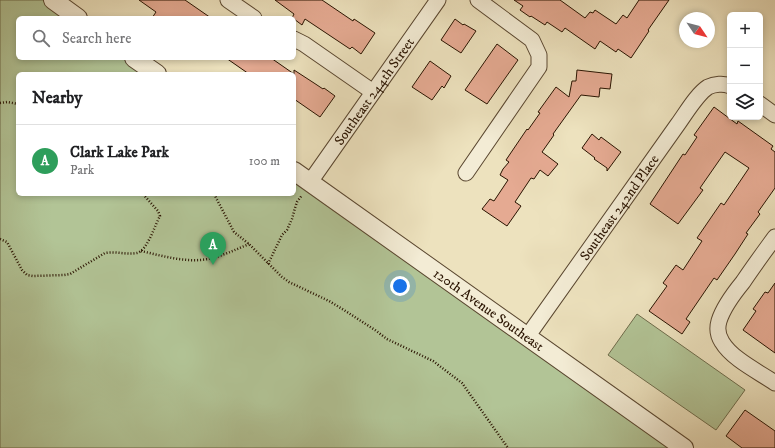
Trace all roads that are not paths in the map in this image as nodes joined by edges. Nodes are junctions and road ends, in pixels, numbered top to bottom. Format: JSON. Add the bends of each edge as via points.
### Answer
{"nodes":[{"id":1,"x":53,"y":0,"type":"edge"},
{"id":2,"x":228,"y":0,"type":"edge"},
{"id":3,"x":438,"y":0,"type":"edge"},
{"id":4,"x":478,"y":0,"type":"edge"},
{"id":5,"x":75,"y":16,"type":"edge"},
{"id":6,"x":251,"y":16,"type":"edge"},
{"id":7,"x":296,"y":40,"type":"edge"},
{"id":8,"x":137,"y":60,"type":"edge"},
{"id":9,"x":154,"y":72,"type":"edge"},
{"id":10,"x":723,"y":86,"type":"edge"},
{"id":11,"x":373,"y":92,"type":"junction"},
{"id":12,"x":763,"y":106,"type":"edge"},
{"id":13,"x":775,"y":115,"type":"edge"},
{"id":14,"x":296,"y":173,"type":"edge"},
{"id":15,"x":466,"y":173,"type":"dead end"},
{"id":16,"x":308,"y":186,"type":"junction"},
{"id":17,"x":775,"y":237,"type":"edge"},
{"id":18,"x":527,"y":337,"type":"junction"},
{"id":19,"x":775,"y":383,"type":"edge"},
{"id":20,"x":684,"y":448,"type":"edge"}],
"edges":[{"from":1,"to":5,"type":"street"},
{"from":2,"to":6,"type":"street"},
{"from":3,"to":11,"type":"street","name":"Southeast 244th Street"},
{"from":4,"to":15,"type":"street","via":[[532,40],[539,55],[539,67]]},
{"from":7,"to":11,"type":"street"},
{"from":8,"to":9,"type":"street"},
{"from":10,"to":18,"type":"street","name":"Southeast 242nd Place","via":[[710,86],[701,93]]},
{"from":11,"to":16,"type":"street","name":"Southeast 244th Street"},
{"from":12,"to":13,"type":"street"},
{"from":14,"to":16,"type":"street","name":"120th Avenue Southeast"},
{"from":16,"to":18,"type":"street","name":"120th Avenue Southeast"},
{"from":17,"to":19,"type":"street","via":[[733,295],[722,314],[718,334],[730,353]]},
{"from":18,"to":20,"type":"street","name":"120th Avenue Southeast"}]}
